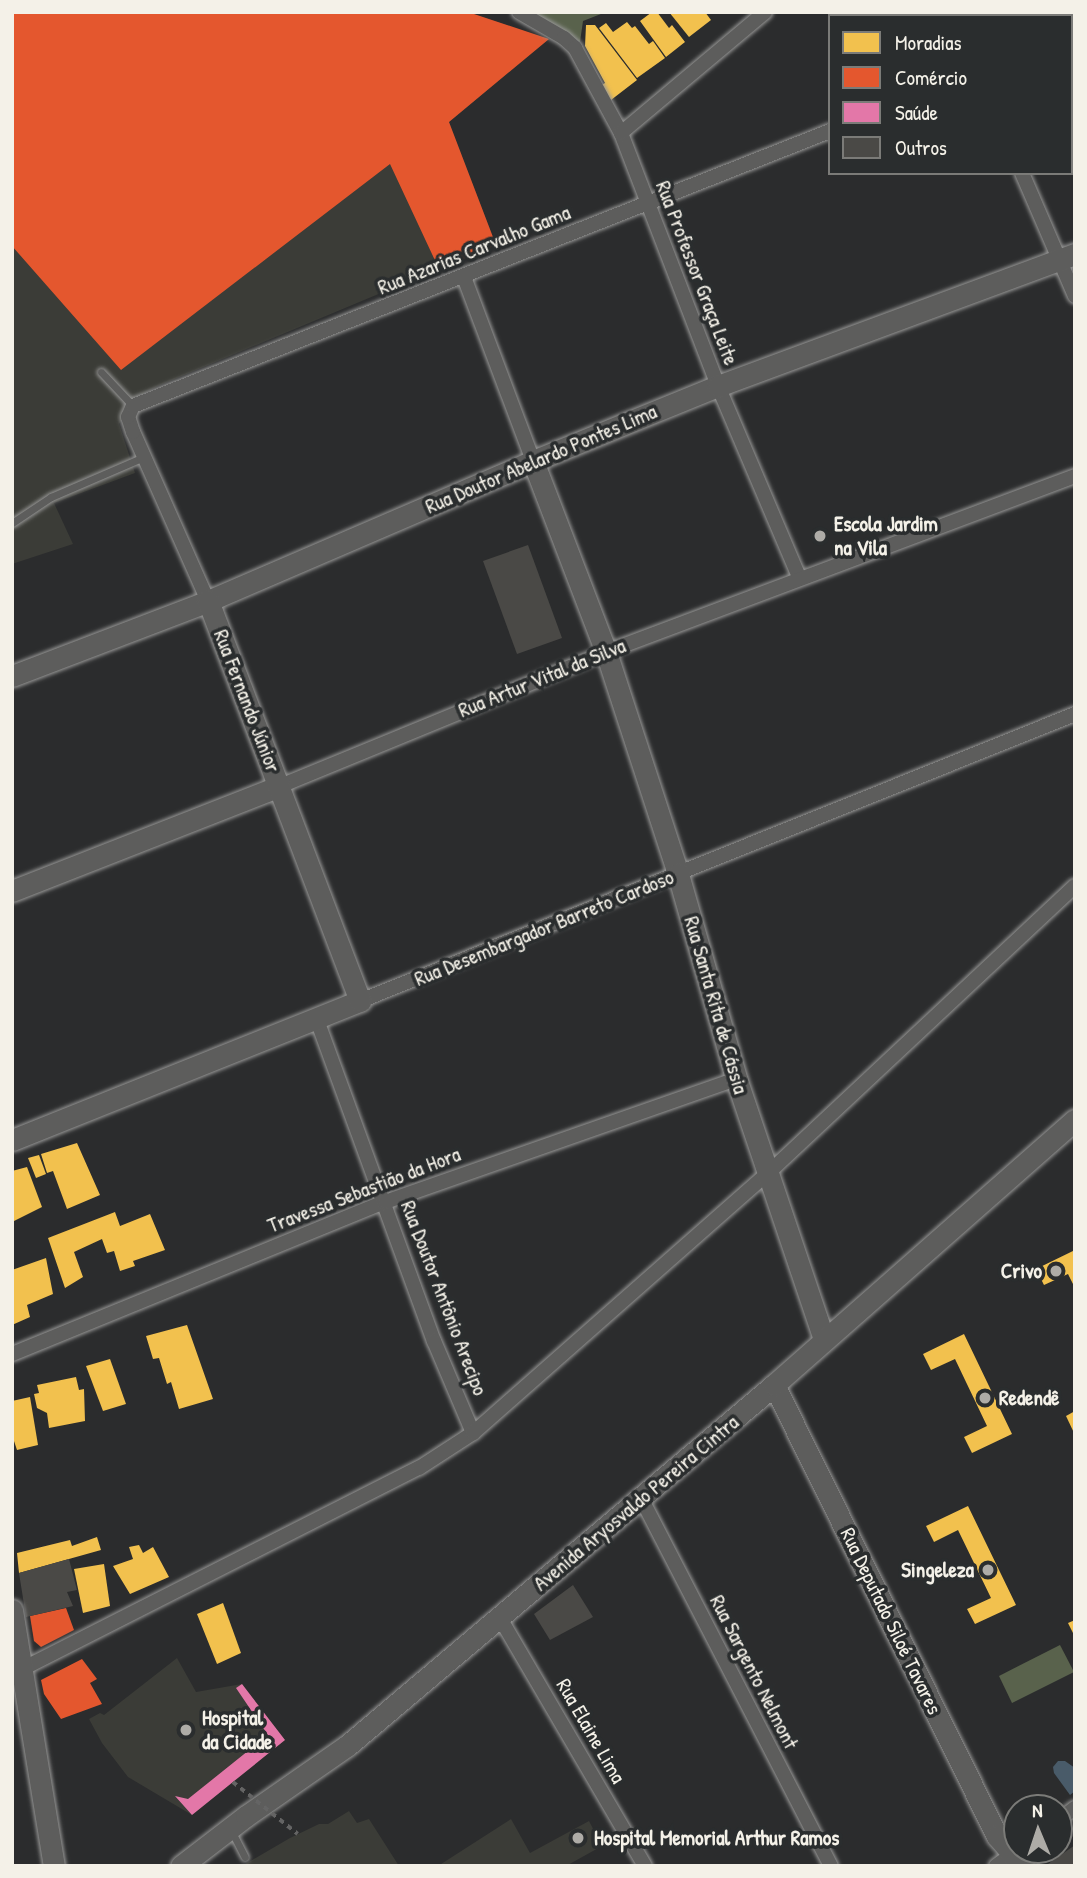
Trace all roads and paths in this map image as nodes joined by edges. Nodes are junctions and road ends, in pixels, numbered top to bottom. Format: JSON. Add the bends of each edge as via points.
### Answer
{"nodes":[{"id":1,"x":519,"y":12,"type":"edge"},
{"id":2,"x":765,"y":12,"type":"edge"},
{"id":3,"x":828,"y":132,"type":"edge"},
{"id":4,"x":621,"y":133,"type":"junction"},
{"id":5,"x":1023,"y":175,"type":"edge"},
{"id":6,"x":648,"y":203,"type":"junction"},
{"id":7,"x":1067,"y":257,"type":"edge"},
{"id":8,"x":464,"y":277,"type":"junction"},
{"id":9,"x":1075,"y":296,"type":"edge"},
{"id":10,"x":101,"y":372,"type":"dead end"},
{"id":11,"x":718,"y":386,"type":"junction"},
{"id":12,"x":133,"y":406,"type":"junction"},
{"id":13,"x":144,"y":457,"type":"junction"},
{"id":14,"x":533,"y":461,"type":"junction"},
{"id":15,"x":1075,"y":476,"type":"edge"},
{"id":16,"x":12,"y":523,"type":"edge"},
{"id":17,"x":799,"y":578,"type":"junction"},
{"id":18,"x":208,"y":601,"type":"junction"},
{"id":19,"x":606,"y":652,"type":"junction"},
{"id":20,"x":12,"y":676,"type":"edge"},
{"id":21,"x":1075,"y":713,"type":"edge"},
{"id":22,"x":280,"y":786,"type":"junction"},
{"id":23,"x":678,"y":874,"type":"junction"},
{"id":24,"x":1075,"y":886,"type":"edge"},
{"id":25,"x":12,"y":891,"type":"edge"},
{"id":26,"x":360,"y":1001,"type":"junction"},
{"id":27,"x":317,"y":1020,"type":"junction"},
{"id":28,"x":736,"y":1079,"type":"junction"},
{"id":29,"x":1075,"y":1119,"type":"edge"},
{"id":30,"x":12,"y":1140,"type":"edge"},
{"id":31,"x":766,"y":1175,"type":"junction"},
{"id":32,"x":385,"y":1202,"type":"junction"},
{"id":33,"x":824,"y":1339,"type":"junction"},
{"id":34,"x":12,"y":1354,"type":"edge"},
{"id":35,"x":774,"y":1385,"type":"junction"},
{"id":36,"x":473,"y":1433,"type":"junction"},
{"id":37,"x":641,"y":1498,"type":"junction"},
{"id":38,"x":12,"y":1610,"type":"edge"},
{"id":39,"x":500,"y":1618,"type":"junction"},
{"id":40,"x":22,"y":1669,"type":"junction"},
{"id":41,"x":233,"y":1782,"type":"dead end"},
{"id":42,"x":230,"y":1828,"type":"junction"},
{"id":43,"x":298,"y":1834,"type":"dead end"},
{"id":44,"x":1003,"y":1845,"type":"edge"},
{"id":45,"x":245,"y":1857,"type":"dead end"},
{"id":46,"x":54,"y":1866,"type":"edge"},
{"id":47,"x":181,"y":1866,"type":"edge"},
{"id":48,"x":645,"y":1866,"type":"edge"},
{"id":49,"x":831,"y":1866,"type":"edge"}],
"edges":[{"from":1,"to":4,"type":"street","name":"Rua Professor Graça Leite","via":[[575,48]]},
{"from":2,"to":4,"type":"street"},
{"from":3,"to":6,"type":"street","name":"Rua Azarias Carvalho Gama"},
{"from":4,"to":6,"type":"street","name":"Rua Professor Graça Leite"},
{"from":5,"to":7,"type":"street"},
{"from":6,"to":8,"type":"street","name":"Rua Azarias Carvalho Gama"},
{"from":6,"to":11,"type":"street","name":"Rua Professor Graça Leite"},
{"from":7,"to":9,"type":"street"},
{"from":7,"to":11,"type":"street","name":"Rua Doutor Abelardo Pontes Lima"},
{"from":8,"to":12,"type":"street","name":"Rua Azarias Carvalho Gama"},
{"from":8,"to":14,"type":"street","name":"Rua Santa Rita de Cássia"},
{"from":10,"to":12,"type":"lane"},
{"from":11,"to":14,"type":"street","name":"Rua Doutor Abelardo Pontes Lima"},
{"from":11,"to":17,"type":"street","name":"Rua Professor Graça Leite"},
{"from":12,"to":13,"type":"street","name":"Rua Fernando Júnior","via":[[128,417]]},
{"from":13,"to":16,"type":"lane","via":[[51,497]]},
{"from":13,"to":18,"type":"street","name":"Rua Fernando Júnior"},
{"from":14,"to":18,"type":"street","name":"Rua Doutor Abelardo Pontes Lima"},
{"from":14,"to":19,"type":"street","name":"Rua Santa Rita de Cássia"},
{"from":15,"to":17,"type":"street","name":"Rua Artur Vital da Silva"},
{"from":17,"to":19,"type":"street","name":"Rua Artur Vital da Silva"},
{"from":18,"to":20,"type":"street","name":"Rua Doutor Abelardo Pontes Lima"},
{"from":18,"to":22,"type":"street","name":"Rua Fernando Júnior"},
{"from":19,"to":22,"type":"street","name":"Rua Artur Vital da Silva"},
{"from":19,"to":23,"type":"street","name":"Rua Santa Rita de Cássia"},
{"from":21,"to":23,"type":"street","name":"Rua Desembargador Barreto Cardoso"},
{"from":22,"to":25,"type":"street","name":"Rua Artur Vital da Silva"},
{"from":22,"to":26,"type":"street","name":"Rua Fernando Júnior"},
{"from":23,"to":26,"type":"street","name":"Rua Desembargador Barreto Cardoso"},
{"from":23,"to":28,"type":"street","name":"Rua Santa Rita de Cássia"},
{"from":24,"to":31,"type":"street"},
{"from":26,"to":27,"type":"street","name":"Rua Desembargador Barreto Cardoso"},
{"from":27,"to":30,"type":"street","name":"Rua Desembargador Barreto Cardoso"},
{"from":27,"to":32,"type":"street","name":"Rua Doutor Antônio Arecipo"},
{"from":28,"to":31,"type":"street","name":"Rua Santa Rita de Cássia"},
{"from":28,"to":32,"type":"street","name":"Travessa Sebastião da Hora"},
{"from":29,"to":33,"type":"street","name":"Avenida Aryosvaldo Pereira Cintra"},
{"from":31,"to":33,"type":"street","name":"Rua Santa Rita de Cássia"},
{"from":31,"to":36,"type":"street"},
{"from":32,"to":34,"type":"street","name":"Travessa Sebastião da Hora"},
{"from":32,"to":36,"type":"street","name":"Rua Doutor Antônio Arecipo","via":[[434,1341]]},
{"from":33,"to":35,"type":"street","name":"Avenida Aryosvaldo Pereira Cintra"},
{"from":35,"to":37,"type":"street","name":"Avenida Aryosvaldo Pereira Cintra"},
{"from":35,"to":44,"type":"street","name":"Rua Deputado Siloé Tavares"},
{"from":36,"to":40,"type":"street","via":[[419,1468]]},
{"from":37,"to":39,"type":"street","name":"Avenida Aryosvaldo Pereira Cintra"},
{"from":37,"to":49,"type":"street","name":"Rua Sargento Nelmont"},
{"from":38,"to":40,"type":"street"},
{"from":39,"to":42,"type":"street","name":"Avenida Aryosvaldo Pereira Cintra","via":[[348,1745]]},
{"from":39,"to":48,"type":"street","name":"Rua Elaine Lima"},
{"from":40,"to":46,"type":"street"},
{"from":41,"to":43,"type":"path","bridge":true},
{"from":42,"to":45,"type":"lane"},
{"from":42,"to":47,"type":"street","name":"Avenida Aryosvaldo Pereira Cintra"}]}
